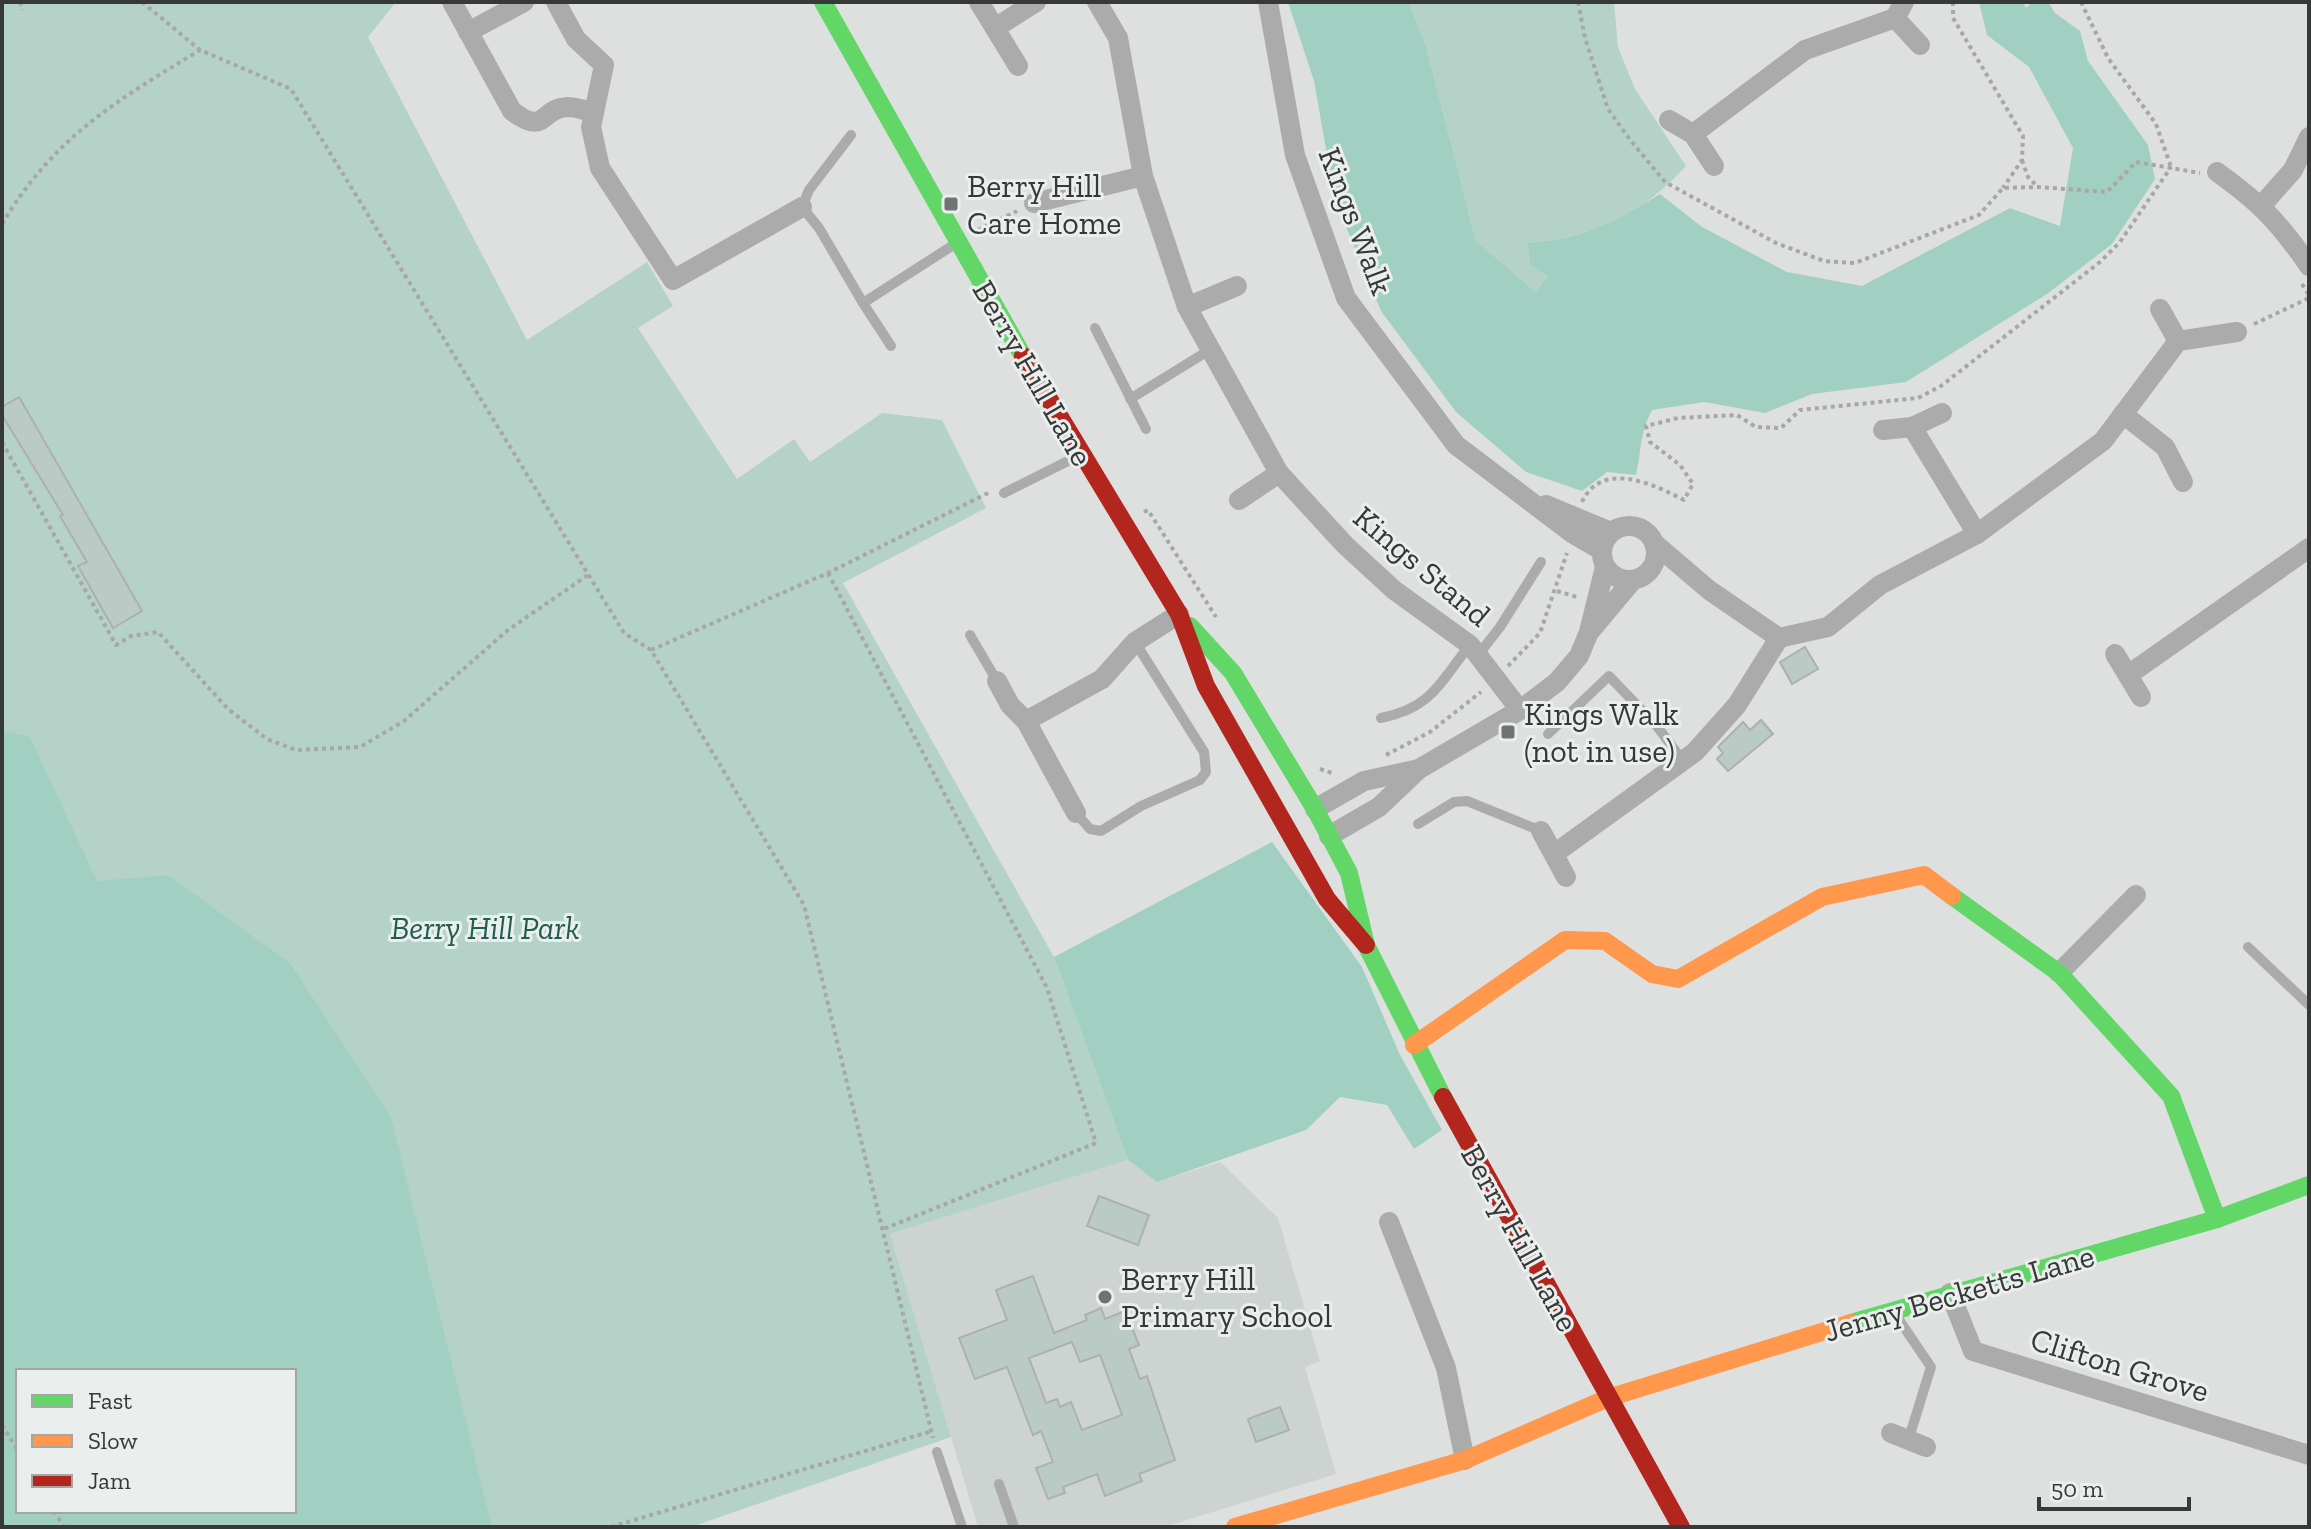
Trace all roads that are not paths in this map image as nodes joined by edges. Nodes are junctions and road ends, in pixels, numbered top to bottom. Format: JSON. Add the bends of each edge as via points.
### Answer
{"nodes":[{"id":1,"x":452,"y":2,"type":"edge"},
{"id":2,"x":524,"y":2,"type":"edge"},
{"id":3,"x":556,"y":2,"type":"edge"},
{"id":4,"x":823,"y":2,"type":"edge"},
{"id":5,"x":979,"y":2,"type":"edge"},
{"id":6,"x":1036,"y":2,"type":"edge"},
{"id":7,"x":1097,"y":2,"type":"edge"},
{"id":8,"x":1268,"y":2,"type":"edge"},
{"id":9,"x":1900,"y":10,"type":"edge"},
{"id":10,"x":995,"y":28,"type":"junction"},
{"id":11,"x":468,"y":32,"type":"junction"},
{"id":12,"x":1920,"y":45,"type":"dead end"},
{"id":13,"x":1018,"y":66,"type":"dead end"},
{"id":14,"x":594,"y":112,"type":"junction"},
{"id":15,"x":1669,"y":120,"type":"dead end"},
{"id":16,"x":1693,"y":134,"type":"junction"},
{"id":17,"x":851,"y":135,"type":"dead end"},
{"id":18,"x":2309,"y":137,"type":"edge"},
{"id":19,"x":1714,"y":166,"type":"dead end"},
{"id":20,"x":2217,"y":172,"type":"road end"},
{"id":21,"x":1143,"y":176,"type":"junction"},
{"id":22,"x":1034,"y":203,"type":"road end"},
{"id":23,"x":2262,"y":205,"type":"junction"},
{"id":24,"x":802,"y":207,"type":"junction"},
{"id":25,"x":957,"y":243,"type":"junction"},
{"id":26,"x":2309,"y":266,"type":"edge"},
{"id":27,"x":1237,"y":286,"type":"dead end"},
{"id":28,"x":863,"y":303,"type":"junction"},
{"id":29,"x":1187,"y":307,"type":"junction"},
{"id":30,"x":2160,"y":309,"type":"dead end"},
{"id":31,"x":1095,"y":328,"type":"dead end"},
{"id":32,"x":2237,"y":332,"type":"road end"},
{"id":33,"x":2178,"y":341,"type":"junction"},
{"id":34,"x":891,"y":346,"type":"dead end"},
{"id":35,"x":1208,"y":351,"type":"junction"},
{"id":36,"x":1130,"y":399,"type":"junction"},
{"id":37,"x":1942,"y":413,"type":"dead end"},
{"id":38,"x":2123,"y":414,"type":"junction"},
{"id":39,"x":1912,"y":427,"type":"junction"},
{"id":40,"x":1146,"y":429,"type":"dead end"},
{"id":41,"x":1883,"y":430,"type":"dead end"},
{"id":42,"x":1080,"y":455,"type":"junction"},
{"id":43,"x":1279,"y":473,"type":"junction"},
{"id":44,"x":2183,"y":482,"type":"dead end"},
{"id":45,"x":1002,"y":490,"type":"road end"},
{"id":46,"x":1239,"y":500,"type":"dead end"},
{"id":47,"x":1977,"y":534,"type":"junction"},
{"id":48,"x":1654,"y":543,"type":"junction"},
{"id":49,"x":2309,"y":548,"type":"edge"},
{"id":50,"x":1606,"y":550,"type":"junction"},
{"id":51,"x":1541,"y":562,"type":"dead end"},
{"id":52,"x":1641,"y":576,"type":"junction"},
{"id":53,"x":1709,"y":590,"type":"junction"},
{"id":54,"x":1179,"y":614,"type":"junction"},
{"id":55,"x":1589,"y":632,"type":"junction"},
{"id":56,"x":970,"y":635,"type":"dead end"},
{"id":57,"x":1779,"y":638,"type":"junction"},
{"id":58,"x":1135,"y":642,"type":"junction"},
{"id":59,"x":1474,"y":649,"type":"junction"},
{"id":60,"x":2115,"y":654,"type":"dead end"},
{"id":61,"x":2128,"y":675,"type":"junction"},
{"id":62,"x":997,"y":681,"type":"joint"},
{"id":63,"x":2141,"y":697,"type":"dead end"},
{"id":64,"x":1520,"y":710,"type":"junction"},
{"id":65,"x":1381,"y":718,"type":"dead end"},
{"id":66,"x":1026,"y":721,"type":"junction"},
{"id":67,"x":1548,"y":734,"type":"dead end"},
{"id":68,"x":1683,"y":761,"type":"junction"},
{"id":69,"x":1419,"y":769,"type":"junction"},
{"id":70,"x":1315,"y":809,"type":"junction"},
{"id":71,"x":1076,"y":813,"type":"joint"},
{"id":72,"x":1418,"y":824,"type":"dead end"},
{"id":73,"x":1541,"y":831,"type":"joint"},
{"id":74,"x":1292,"y":837,"type":"junction"},
{"id":75,"x":1320,"y":838,"type":"junction"},
{"id":76,"x":1554,"y":854,"type":"junction"},
{"id":77,"x":1566,"y":877,"type":"dead end"},
{"id":78,"x":2136,"y":895,"type":"dead end"},
{"id":79,"x":1366,"y":945,"type":"junction"},
{"id":80,"x":2248,"y":947,"type":"dead end"},
{"id":81,"x":2059,"y":973,"type":"junction"},
{"id":82,"x":2309,"y":1005,"type":"edge"},
{"id":83,"x":1414,"y":1045,"type":"junction"},
{"id":84,"x":2309,"y":1185,"type":"edge"},
{"id":85,"x":2217,"y":1219,"type":"junction"},
{"id":86,"x":1389,"y":1222,"type":"dead end"},
{"id":87,"x":1950,"y":1293,"type":"junction"},
{"id":88,"x":1892,"y":1311,"type":"junction"},
{"id":89,"x":1608,"y":1398,"type":"junction"},
{"id":90,"x":1908,"y":1440,"type":"dead end"},
{"id":91,"x":937,"y":1452,"type":"road end"},
{"id":92,"x":2309,"y":1455,"type":"edge"},
{"id":93,"x":1465,"y":1460,"type":"junction"},
{"id":94,"x":999,"y":1484,"type":"dead end"},
{"id":95,"x":962,"y":1527,"type":"edge"},
{"id":96,"x":1014,"y":1527,"type":"edge"},
{"id":97,"x":1235,"y":1527,"type":"edge"},
{"id":98,"x":1681,"y":1527,"type":"edge"}],
"edges":[{"from":1,"to":11,"type":"street"},
{"from":2,"to":11,"type":"street"},
{"from":3,"to":14,"type":"street","via":[[576,39],[604,65]]},
{"from":4,"to":25,"type":"street","name":"Berry Hill Lane"},
{"from":5,"to":10,"type":"street"},
{"from":6,"to":10,"type":"street"},
{"from":7,"to":21,"type":"street","name":"Kings Stand","via":[[1118,38]]},
{"from":8,"to":50,"type":"street","name":"Kings Walk","via":[[1295,155],[1346,298],[1456,445]]},
{"from":9,"to":12,"type":"street"},
{"from":9,"to":16,"type":"street","via":[[1805,50]]},
{"from":10,"to":13,"type":"street"},
{"from":11,"to":14,"type":"street","via":[[512,111],[528,123],[540,123],[568,107]]},
{"from":14,"to":24,"type":"street","via":[[591,127],[600,168],[673,280]]},
{"from":15,"to":16,"type":"street"},
{"from":16,"to":19,"type":"street"},
{"from":17,"to":24,"type":"lane"},
{"from":18,"to":23,"type":"street","via":[[2293,170]]},
{"from":20,"to":23,"type":"street"},
{"from":21,"to":22,"type":"street"},
{"from":21,"to":29,"type":"street","name":"Kings Stand"},
{"from":23,"to":26,"type":"street"},
{"from":24,"to":28,"type":"lane"},
{"from":25,"to":28,"type":"lane"},
{"from":25,"to":42,"type":"street","name":"Berry Hill Lane"},
{"from":27,"to":29,"type":"street"},
{"from":28,"to":34,"type":"lane"},
{"from":29,"to":35,"type":"street","name":"Kings Stand"},
{"from":30,"to":33,"type":"street"},
{"from":31,"to":36,"type":"lane"},
{"from":32,"to":33,"type":"street"},
{"from":33,"to":38,"type":"street"},
{"from":35,"to":36,"type":"lane"},
{"from":35,"to":43,"type":"street","name":"Kings Stand"},
{"from":36,"to":40,"type":"lane"},
{"from":37,"to":39,"type":"street"},
{"from":38,"to":44,"type":"street","via":[[2165,447]]},
{"from":38,"to":47,"type":"street","via":[[2103,441]]},
{"from":39,"to":41,"type":"street"},
{"from":39,"to":47,"type":"street"},
{"from":42,"to":45,"type":"lane"},
{"from":42,"to":54,"type":"street","name":"Berry Hill Lane"},
{"from":43,"to":46,"type":"street"},
{"from":43,"to":59,"type":"street","name":"Kings Stand","via":[[1394,590]]},
{"from":47,"to":57,"type":"street","via":[[1880,585],[1828,627]]},
{"from":48,"to":50,"type":"street","via":[[1643,529],[1630,525]]},
{"from":48,"to":52,"type":"street","via":[[1655,562]]},
{"from":48,"to":53,"type":"street"},
{"from":49,"to":61,"type":"street"},
{"from":50,"to":52,"type":"street","via":[[1619,579]]},
{"from":50,"to":55,"type":"street"},
{"from":51,"to":59,"type":"lane","via":[[1500,627]]},
{"from":52,"to":53,"type":"street"},
{"from":52,"to":55,"type":"street"},
{"from":53,"to":57,"type":"street"},
{"from":54,"to":58,"type":"street"},
{"from":54,"to":70,"type":"street","name":"Berry Hill Lane","via":[[1233,673]]},
{"from":54,"to":74,"type":"street","name":"Berry Hill Lane","via":[[1206,686]]},
{"from":55,"to":64,"type":"street","via":[[1579,656],[1557,682]]},
{"from":56,"to":62,"type":"lane"},
{"from":57,"to":68,"type":"street","via":[[1737,705]]},
{"from":58,"to":66,"type":"street","via":[[1102,679]]},
{"from":58,"to":71,"type":"lane","via":[[1204,752],[1206,772],[1200,780],[1101,831],[1090,829]]},
{"from":59,"to":64,"type":"street","name":"Kings Stand"},
{"from":59,"to":65,"type":"lane","via":[[1434,696],[1409,713]]},
{"from":60,"to":61,"type":"street"},
{"from":61,"to":63,"type":"street"},
{"from":62,"to":66,"type":"street"},
{"from":64,"to":69,"type":"street"},
{"from":66,"to":71,"type":"street"},
{"from":67,"to":68,"type":"lane","via":[[1609,676]]},
{"from":68,"to":76,"type":"street"},
{"from":69,"to":70,"type":"street","via":[[1364,781]]},
{"from":69,"to":75,"type":"street","via":[[1379,807]]},
{"from":70,"to":75,"type":"street","name":"Berry Hill Lane"},
{"from":72,"to":73,"type":"lane","via":[[1454,802],[1467,801]]},
{"from":73,"to":76,"type":"street"},
{"from":74,"to":75,"type":"street"},
{"from":74,"to":79,"type":"street","name":"Berry Hill Lane","via":[[1327,899]]},
{"from":75,"to":79,"type":"street","name":"Berry Hill Lane"},
{"from":76,"to":77,"type":"street"},
{"from":78,"to":81,"type":"street"},
{"from":79,"to":83,"type":"street","name":"Berry Hill Lane"},
{"from":80,"to":82,"type":"lane"},
{"from":81,"to":83,"type":"street","via":[[1924,875],[1822,897],[1678,979],[1652,974],[1605,941],[1565,940]]},
{"from":81,"to":85,"type":"street","via":[[2171,1096]]},
{"from":83,"to":89,"type":"street","name":"Berry Hill Lane"},
{"from":84,"to":85,"type":"street","name":"Jenny Becketts Lane"},
{"from":85,"to":87,"type":"street","name":"Jenny Becketts Lane"},
{"from":86,"to":93,"type":"street","via":[[1446,1368]]},
{"from":87,"to":88,"type":"street","name":"Jenny Becketts Lane"},
{"from":87,"to":92,"type":"street","name":"Clifton Grove","via":[[1973,1351]]},
{"from":88,"to":89,"type":"street","name":"Jenny Becketts Lane"},
{"from":88,"to":90,"type":"lane","via":[[1931,1367]]},
{"from":89,"to":93,"type":"street","name":"Jenny Becketts Lane"},
{"from":89,"to":98,"type":"street","name":"Berry Hill Lane"},
{"from":91,"to":95,"type":"lane"},
{"from":93,"to":97,"type":"street","name":"Jenny Becketts Lane"},
{"from":94,"to":96,"type":"lane"}]}
